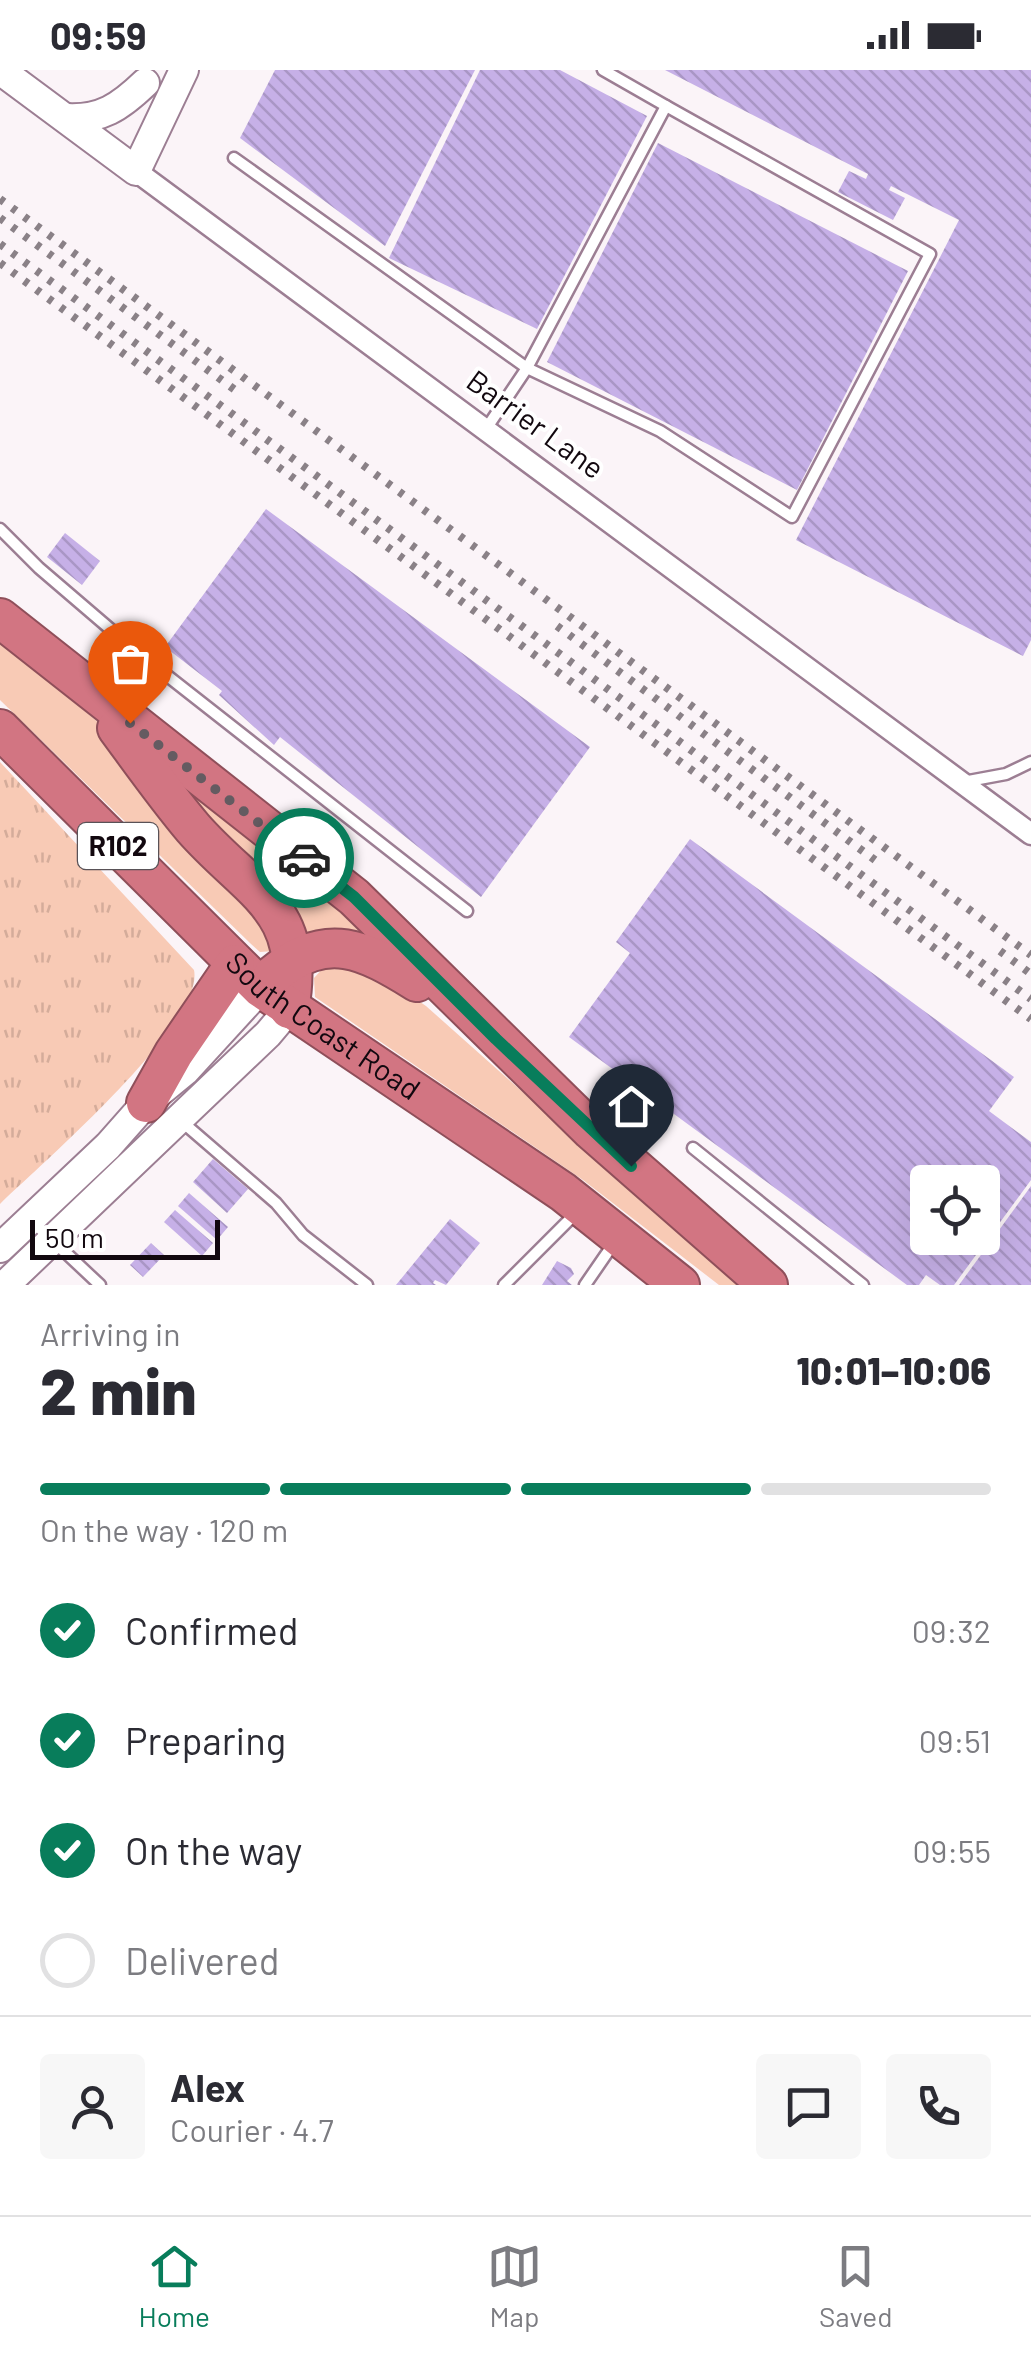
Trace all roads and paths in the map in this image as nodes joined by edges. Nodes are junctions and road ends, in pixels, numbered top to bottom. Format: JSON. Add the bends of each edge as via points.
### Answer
{"nodes":[{"id":1,"x":0,"y":70,"type":"edge"},
{"id":2,"x":184,"y":70,"type":"edge"},
{"id":3,"x":603,"y":70,"type":"edge"},
{"id":4,"x":148,"y":77,"type":"edge"},
{"id":5,"x":666,"y":106,"type":"junction"},
{"id":6,"x":66,"y":118,"type":"junction"},
{"id":7,"x":110,"y":151,"type":"junction"},
{"id":8,"x":234,"y":158,"type":"dead end"},
{"id":9,"x":136,"y":171,"type":"junction"},
{"id":10,"x":527,"y":368,"type":"junction"},
{"id":11,"x":486,"y":429,"type":"junction"},
{"id":12,"x":0,"y":529,"type":"edge"},
{"id":13,"x":0,"y":618,"type":"edge"},
{"id":14,"x":136,"y":652,"type":"junction"},
{"id":15,"x":97,"y":698,"type":"junction"},
{"id":16,"x":0,"y":729,"type":"edge"},
{"id":17,"x":1031,"y":762,"type":"edge"},
{"id":18,"x":962,"y":782,"type":"junction"},
{"id":19,"x":1031,"y":834,"type":"edge"},
{"id":20,"x":467,"y":911,"type":"dead end"},
{"id":21,"x":293,"y":959,"type":"junction"},
{"id":22,"x":262,"y":987,"type":"junction"},
{"id":23,"x":472,"y":1016,"type":"junction"},
{"id":24,"x":162,"y":1111,"type":"junction"},
{"id":25,"x":693,"y":1148,"type":"dead end"},
{"id":26,"x":582,"y":1207,"type":"junction"},
{"id":27,"x":31,"y":1220,"type":"junction"},
{"id":28,"x":619,"y":1236,"type":"junction"},
{"id":29,"x":53,"y":1240,"type":"junction"},
{"id":30,"x":0,"y":1248,"type":"edge"},
{"id":31,"x":6,"y":1285,"type":"edge"},
{"id":32,"x":100,"y":1285,"type":"edge"},
{"id":33,"x":367,"y":1285,"type":"edge"},
{"id":34,"x":504,"y":1285,"type":"edge"},
{"id":35,"x":585,"y":1285,"type":"edge"},
{"id":36,"x":680,"y":1285,"type":"edge"},
{"id":37,"x":768,"y":1285,"type":"edge"},
{"id":38,"x":863,"y":1285,"type":"edge"}],
"edges":[{"from":1,"to":6,"type":"street","name":"Barrier Lane"},
{"from":2,"to":9,"type":"street"},
{"from":3,"to":5,"type":"lane"},
{"from":4,"to":6,"type":"street","via":[[102,116]]},
{"from":4,"to":7,"type":"street"},
{"from":5,"to":10,"type":"lane"},
{"from":5,"to":10,"type":"lane","via":[[930,254],[792,517],[660,431]]},
{"from":6,"to":7,"type":"street","name":"Barrier Lane"},
{"from":7,"to":9,"type":"street","name":"Barrier Lane"},
{"from":8,"to":10,"type":"lane"},
{"from":9,"to":11,"type":"street","name":"Barrier Lane"},
{"from":10,"to":11,"type":"lane"},
{"from":11,"to":18,"type":"street","name":"Barrier Lane"},
{"from":12,"to":14,"type":"lane"},
{"from":13,"to":15,"type":"highway"},
{"from":14,"to":15,"type":"lane"},
{"from":14,"to":20,"type":"lane"},
{"from":15,"to":21,"type":"highway","via":[[195,830],[270,904]]},
{"from":15,"to":23,"type":"highway","via":[[354,897]]},
{"from":16,"to":22,"type":"highway","name":"South Coast Road","number":"R102"},
{"from":17,"to":18,"type":"lane"},
{"from":18,"to":19,"type":"street","name":"Barrier Lane"},
{"from":21,"to":22,"type":"highway"},
{"from":21,"to":23,"type":"highway","via":[[326,950],[366,952]]},
{"from":22,"to":24,"type":"highway","via":[[174,1053]]},
{"from":22,"to":24,"type":"street","via":[[268,1034]]},
{"from":22,"to":26,"type":"highway","name":"South Coast Road","number":"R102"},
{"from":23,"to":37,"type":"highway"},
{"from":24,"to":27,"type":"street","via":[[108,1146]]},
{"from":24,"to":29,"type":"street"},
{"from":24,"to":33,"type":"lane"},
{"from":25,"to":38,"type":"lane"},
{"from":26,"to":28,"type":"highway","name":"South Coast Road","number":"R102"},
{"from":26,"to":34,"type":"lane"},
{"from":27,"to":29,"type":"lane"},
{"from":27,"to":30,"type":"street"},
{"from":28,"to":35,"type":"lane"},
{"from":28,"to":36,"type":"highway","name":"South Coast Road","number":"R102"},
{"from":29,"to":31,"type":"street"},
{"from":29,"to":32,"type":"lane"}]}
